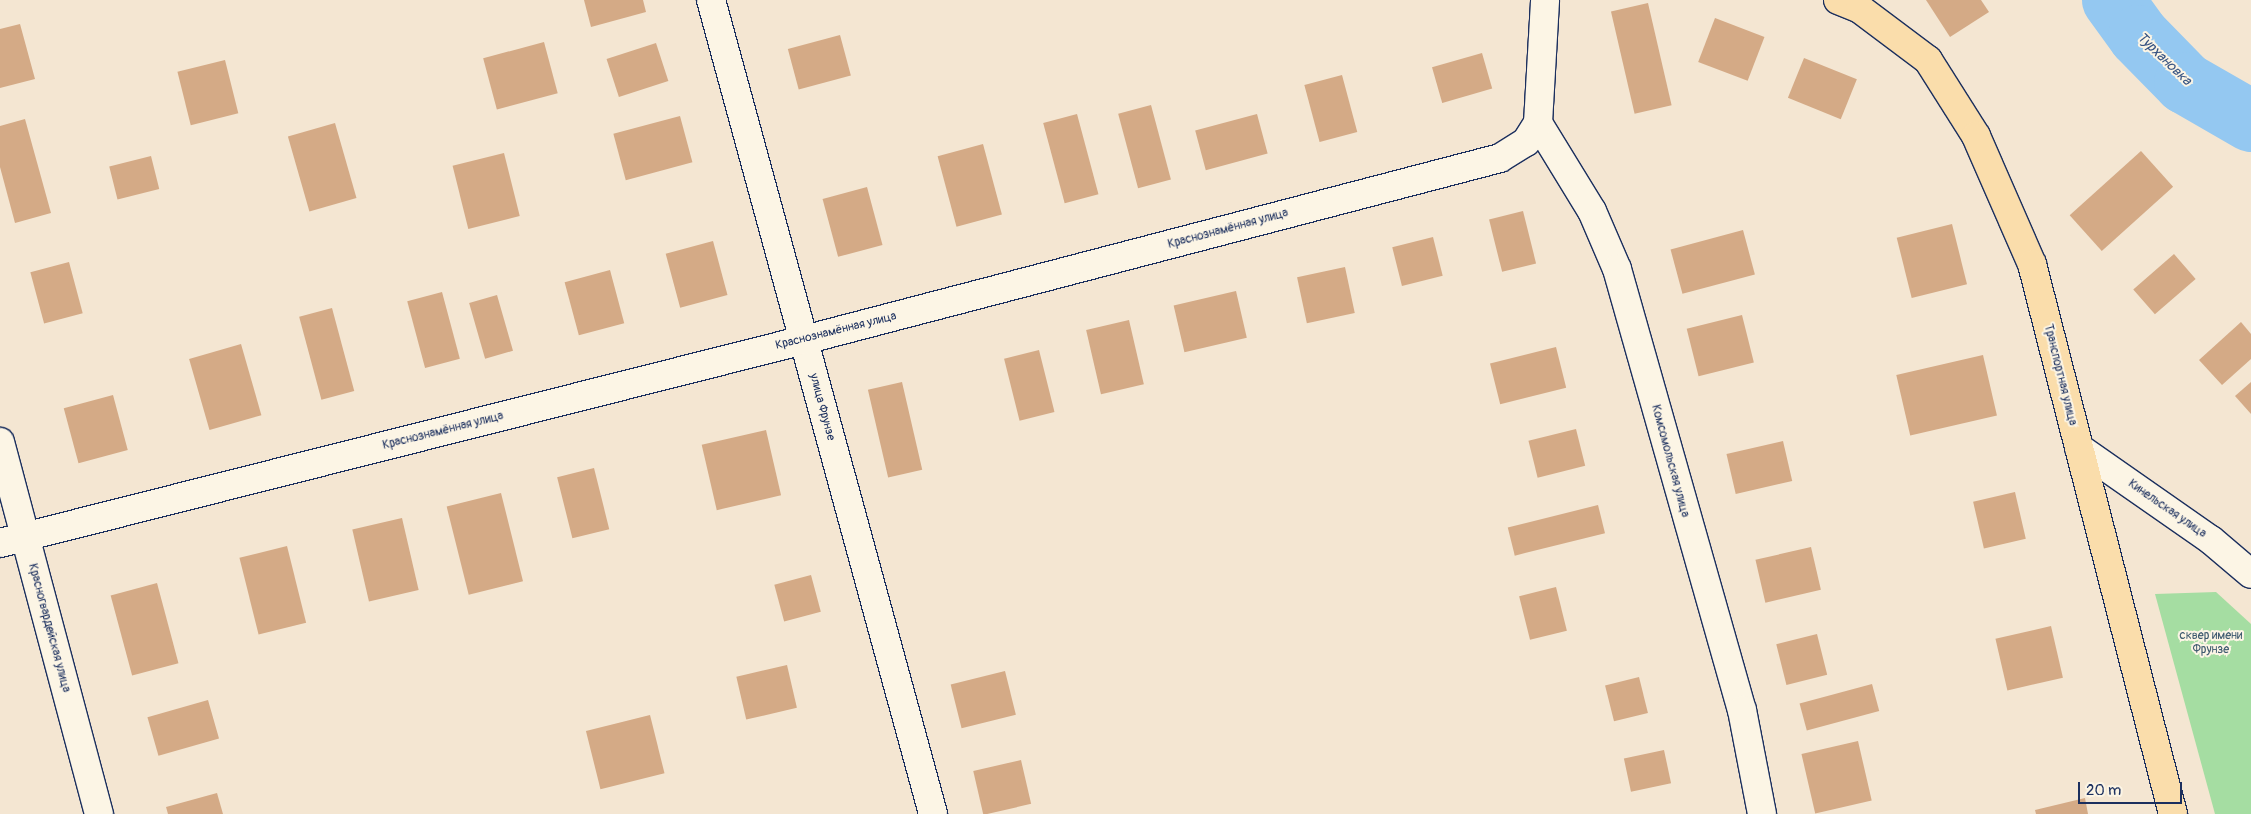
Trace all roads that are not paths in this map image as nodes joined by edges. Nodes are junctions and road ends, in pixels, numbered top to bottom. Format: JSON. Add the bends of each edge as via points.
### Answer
{"nodes":[{"id":1,"x":711,"y":0,"type":"edge"},
{"id":2,"x":1545,"y":0,"type":"edge"},
{"id":3,"x":1838,"y":0,"type":"edge"},
{"id":4,"x":1538,"y":123,"type":"junction"},
{"id":5,"x":804,"y":340,"type":"junction"},
{"id":6,"x":0,"y":442,"type":"edge"},
{"id":7,"x":2079,"y":448,"type":"junction"},
{"id":8,"x":12,"y":540,"type":"edge"},
{"id":9,"x":2251,"y":574,"type":"edge"},
{"id":10,"x":99,"y":814,"type":"edge"},
{"id":11,"x":934,"y":814,"type":"edge"},
{"id":12,"x":1762,"y":814,"type":"edge"},
{"id":13,"x":2173,"y":814,"type":"edge"}],
"edges":[{"from":1,"to":5,"type":"street","name":"улица Фрунзе"},
{"from":2,"to":4,"type":"street"},
{"from":3,"to":7,"type":"main road","name":"Транспортная улица","via":[[1860,9],[1928,60],[1976,136],[2032,264]]},
{"from":4,"to":5,"type":"street","name":"Краснознамённая улица","via":[[1526,142],[1500,158]]},
{"from":4,"to":12,"type":"street","name":"Комсомольская улица","via":[[1592,211],[1618,269],[1742,710]]},
{"from":5,"to":8,"type":"street","name":"Краснознамённая улица"},
{"from":5,"to":11,"type":"street","name":"улица Фрунзе"},
{"from":6,"to":8,"type":"street","name":"Красногвардейская улица"},
{"from":7,"to":9,"type":"street","name":"Кинельская улица","via":[[2211,540]]},
{"from":7,"to":13,"type":"main road","name":"Транспортная улица"},
{"from":8,"to":10,"type":"street","name":"Красногвардейская улица"}]}
